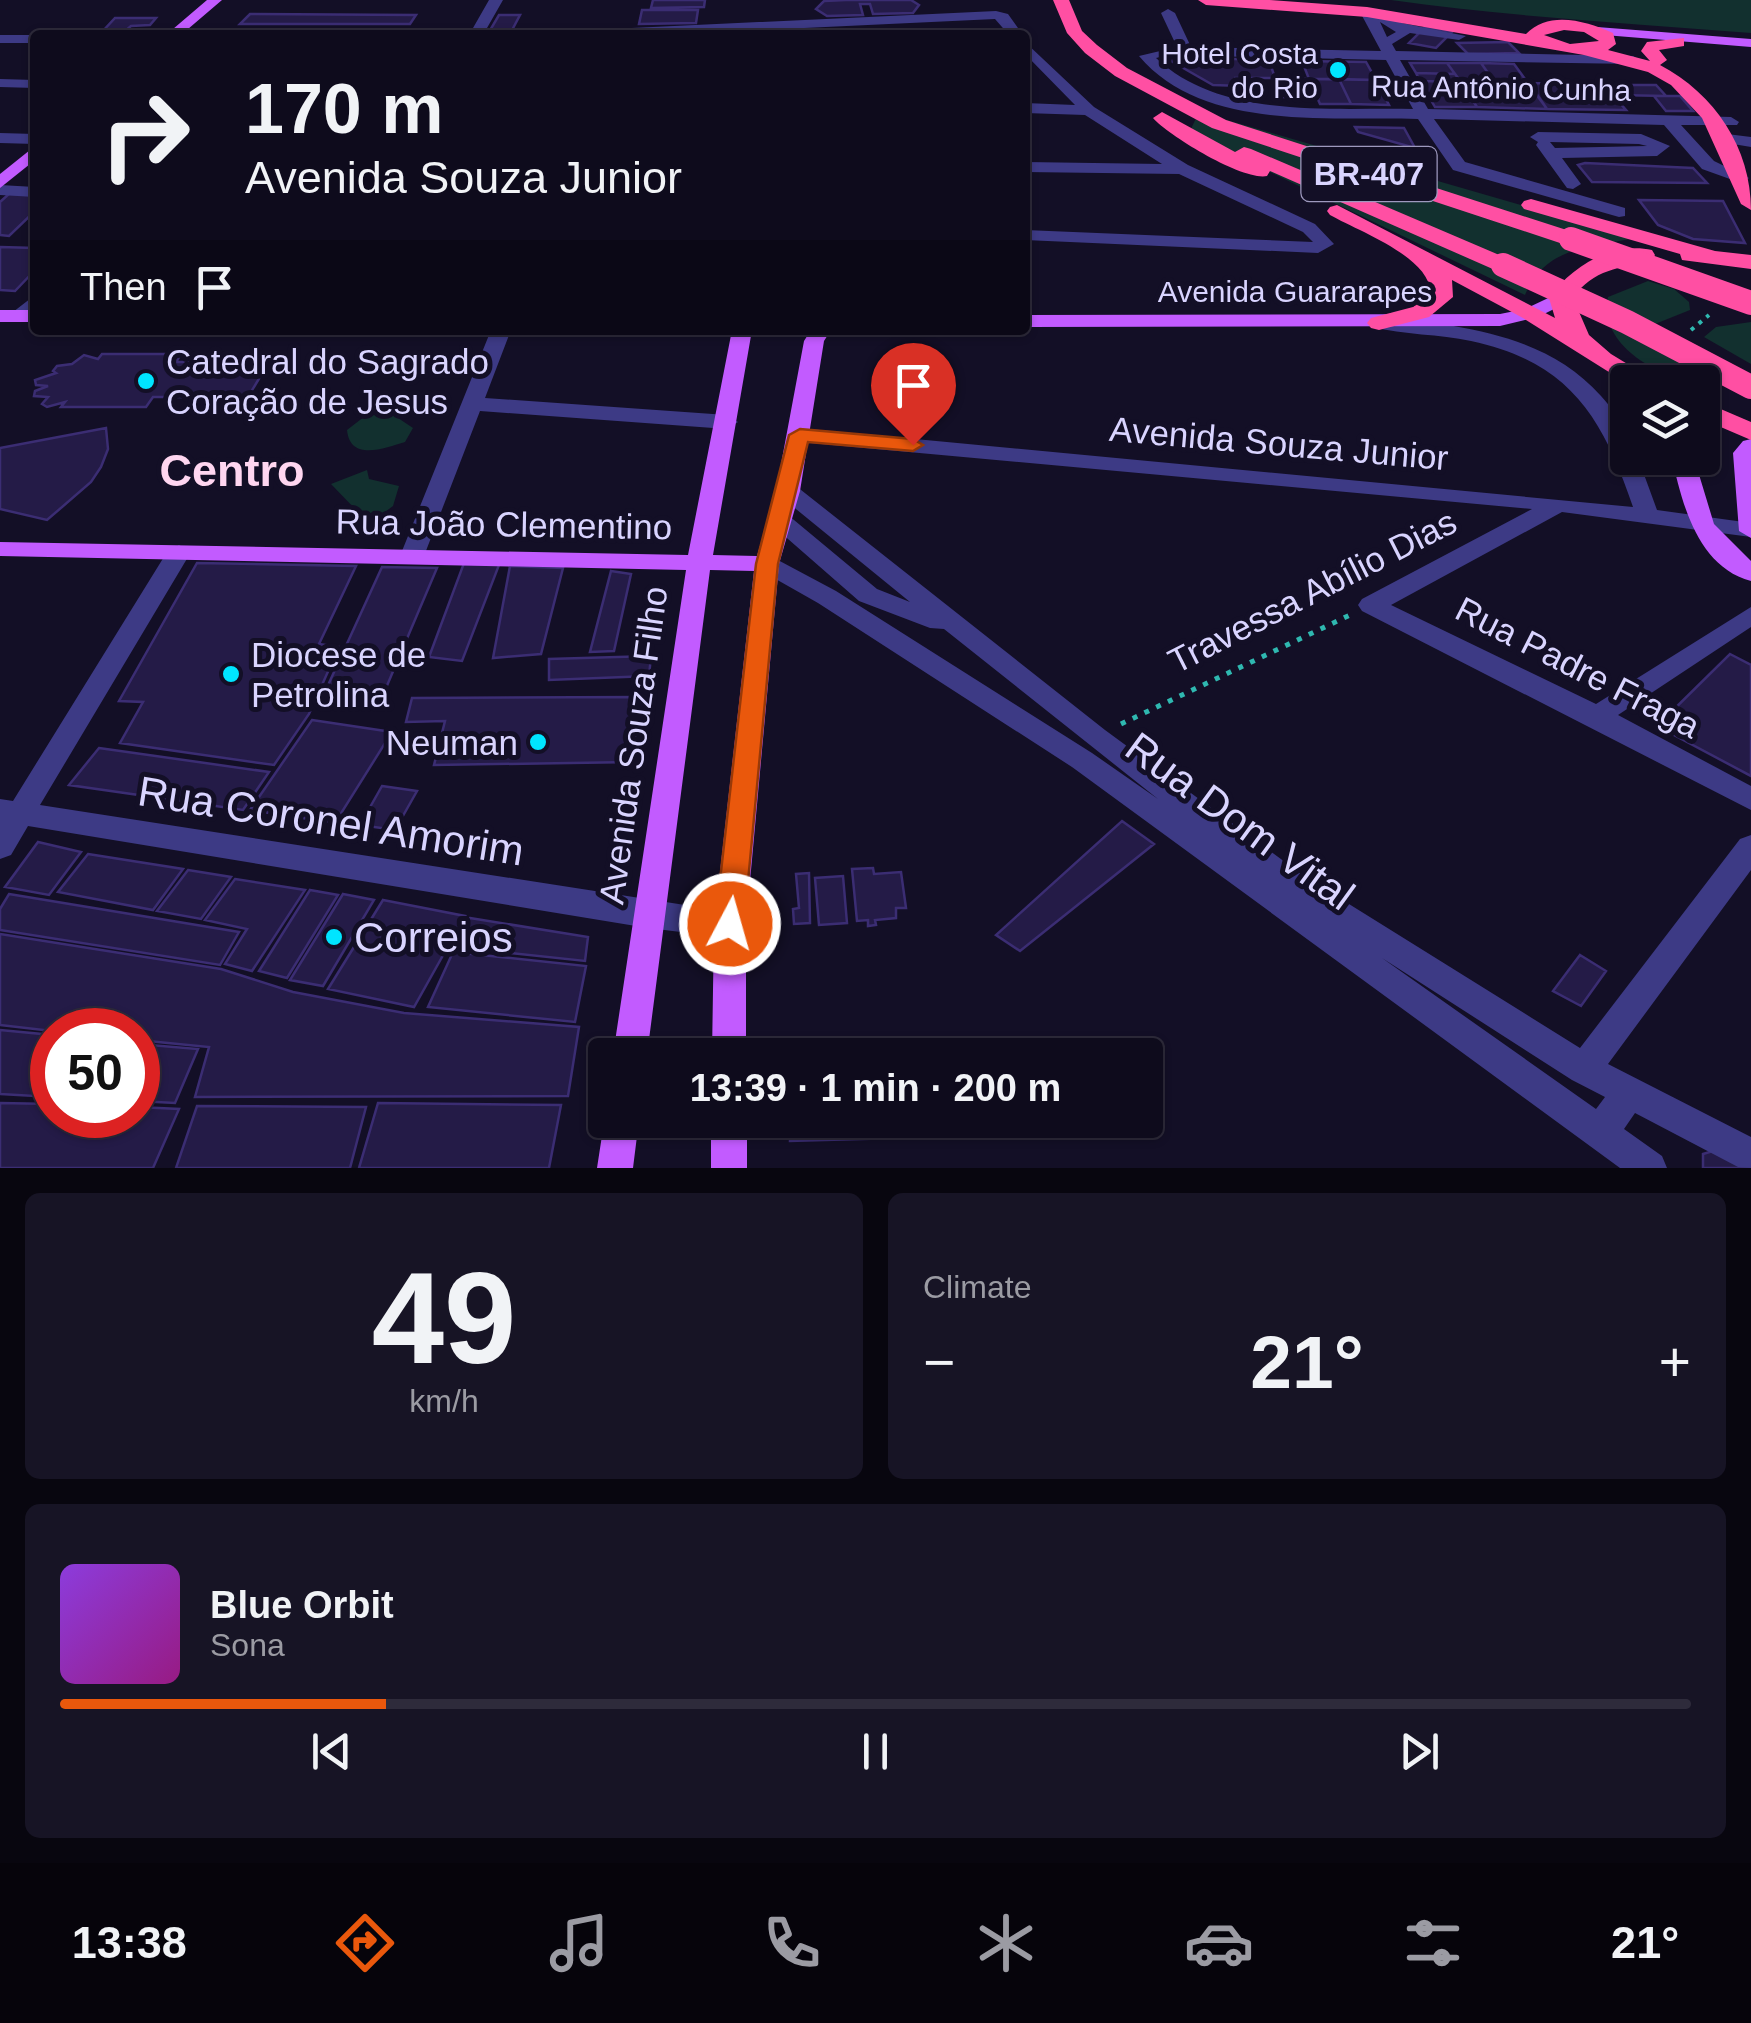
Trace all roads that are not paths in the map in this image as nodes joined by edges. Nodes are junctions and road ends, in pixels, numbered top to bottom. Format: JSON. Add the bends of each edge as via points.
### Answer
{"nodes":[{"id":1,"x":193,"y":0,"type":"edge"},
{"id":2,"x":215,"y":0,"type":"edge"},
{"id":3,"x":496,"y":0,"type":"edge"},
{"id":4,"x":940,"y":0,"type":"edge"},
{"id":5,"x":1061,"y":0,"type":"edge"},
{"id":6,"x":1206,"y":0,"type":"edge"},
{"id":7,"x":1304,"y":0,"type":"edge"},
{"id":8,"x":1040,"y":1,"type":"edge"},
{"id":9,"x":1168,"y":13,"type":"dead end"},
{"id":10,"x":1368,"y":14,"type":"junction"},
{"id":11,"x":1554,"y":25,"type":"junction"},
{"id":12,"x":926,"y":26,"type":"edge"},
{"id":13,"x":1010,"y":26,"type":"edge"},
{"id":14,"x":159,"y":30,"type":"edge"},
{"id":15,"x":179,"y":30,"type":"edge"},
{"id":16,"x":479,"y":30,"type":"edge"},
{"id":17,"x":778,"y":30,"type":"edge"},
{"id":18,"x":854,"y":30,"type":"edge"},
{"id":19,"x":1479,"y":30,"type":"junction"},
{"id":20,"x":1402,"y":32,"type":"junction"},
{"id":21,"x":0,"y":39,"type":"edge"},
{"id":22,"x":30,"y":39,"type":"edge"},
{"id":23,"x":1602,"y":41,"type":"junction"},
{"id":24,"x":1545,"y":42,"type":"junction"},
{"id":25,"x":1678,"y":42,"type":"junction"},
{"id":26,"x":1455,"y":44,"type":"junction"},
{"id":27,"x":1751,"y":46,"type":"edge"},
{"id":28,"x":1385,"y":49,"type":"junction"},
{"id":29,"x":1030,"y":51,"type":"edge"},
{"id":30,"x":1186,"y":51,"type":"junction"},
{"id":31,"x":1648,"y":60,"type":"junction"},
{"id":32,"x":0,"y":83,"type":"edge"},
{"id":33,"x":30,"y":84,"type":"edge"},
{"id":34,"x":1128,"y":98,"type":"dead end"},
{"id":35,"x":1030,"y":108,"type":"edge"},
{"id":36,"x":1159,"y":109,"type":"junction"},
{"id":37,"x":1088,"y":110,"type":"junction"},
{"id":38,"x":1423,"y":114,"type":"junction"},
{"id":39,"x":1524,"y":117,"type":"junction"},
{"id":40,"x":1668,"y":120,"type":"junction"},
{"id":41,"x":1733,"y":133,"type":"edge"},
{"id":42,"x":1538,"y":137,"type":"junction"},
{"id":43,"x":0,"y":138,"type":"edge"},
{"id":44,"x":30,"y":139,"type":"edge"},
{"id":45,"x":1550,"y":153,"type":"junction"},
{"id":46,"x":30,"y":156,"type":"edge"},
{"id":47,"x":1030,"y":167,"type":"edge"},
{"id":48,"x":1182,"y":170,"type":"junction"},
{"id":49,"x":1746,"y":170,"type":"edge"},
{"id":50,"x":1573,"y":184,"type":"dead end"},
{"id":51,"x":0,"y":187,"type":"edge"},
{"id":52,"x":30,"y":191,"type":"edge"},
{"id":53,"x":1751,"y":204,"type":"edge"},
{"id":54,"x":1619,"y":212,"type":"dead end"},
{"id":55,"x":1030,"y":235,"type":"edge"},
{"id":56,"x":1751,"y":248,"type":"edge"},
{"id":57,"x":1408,"y":249,"type":"junction"},
{"id":58,"x":1714,"y":256,"type":"junction"},
{"id":59,"x":1751,"y":262,"type":"edge"},
{"id":60,"x":1561,"y":298,"type":"junction"},
{"id":61,"x":1751,"y":302,"type":"edge"},
{"id":62,"x":1531,"y":313,"type":"junction"},
{"id":63,"x":1030,"y":320,"type":"edge"},
{"id":64,"x":1379,"y":324,"type":"junction"},
{"id":65,"x":499,"y":335,"type":"edge"},
{"id":66,"x":741,"y":335,"type":"edge"},
{"id":67,"x":817,"y":335,"type":"edge"},
{"id":68,"x":1589,"y":349,"type":"junction"},
{"id":69,"x":1616,"y":365,"type":"edge"},
{"id":70,"x":1751,"y":387,"type":"edge"},
{"id":71,"x":473,"y":404,"type":"junction"},
{"id":72,"x":1720,"y":409,"type":"edge"},
{"id":73,"x":1751,"y":414,"type":"edge"},
{"id":74,"x":1720,"y":416,"type":"edge"},
{"id":75,"x":727,"y":422,"type":"junction"},
{"id":76,"x":1751,"y":432,"type":"edge"},
{"id":77,"x":800,"y":435,"type":"junction"},
{"id":78,"x":1751,"y":446,"type":"edge"},
{"id":79,"x":1686,"y":475,"type":"edge"},
{"id":80,"x":788,"y":491,"type":"junction"},
{"id":81,"x":1558,"y":504,"type":"junction"},
{"id":82,"x":1647,"y":514,"type":"junction"},
{"id":83,"x":780,"y":520,"type":"junction"},
{"id":84,"x":1698,"y":524,"type":"junction"},
{"id":85,"x":1751,"y":530,"type":"edge"},
{"id":86,"x":0,"y":549,"type":"edge"},
{"id":87,"x":179,"y":552,"type":"junction"},
{"id":88,"x":412,"y":556,"type":"junction"},
{"id":89,"x":699,"y":564,"type":"junction"},
{"id":90,"x":767,"y":564,"type":"junction"},
{"id":91,"x":1751,"y":573,"type":"edge"},
{"id":92,"x":1371,"y":604,"type":"joint"},
{"id":93,"x":1751,"y":615,"type":"edge"},
{"id":94,"x":963,"y":631,"type":"junction"},
{"id":95,"x":1597,"y":716,"type":"junction"},
{"id":96,"x":1751,"y":799,"type":"edge"},
{"id":97,"x":10,"y":812,"type":"edge"},
{"id":98,"x":0,"y":847,"type":"edge"},
{"id":99,"x":1751,"y":847,"type":"edge"},
{"id":100,"x":648,"y":915,"type":"junction"},
{"id":101,"x":730,"y":924,"type":"junction"},
{"id":102,"x":632,"y":1038,"type":"edge"},
{"id":103,"x":729,"y":1038,"type":"edge"},
{"id":104,"x":1584,"y":1070,"type":"junction"},
{"id":105,"x":1628,"y":1092,"type":"junction"},
{"id":106,"x":1600,"y":1132,"type":"junction"},
{"id":107,"x":619,"y":1138,"type":"edge"},
{"id":108,"x":729,"y":1138,"type":"edge"},
{"id":109,"x":1751,"y":1155,"type":"edge"},
{"id":110,"x":615,"y":1168,"type":"edge"},
{"id":111,"x":729,"y":1168,"type":"edge"},
{"id":112,"x":1649,"y":1168,"type":"edge"}],
"edges":[{"from":1,"to":14,"type":"main road"},
{"from":2,"to":15,"type":"main road"},
{"from":3,"to":16,"type":"street"},
{"from":4,"to":12,"type":"street"},
{"from":5,"to":36,"type":"highway","number":"BR-407","via":[[1076,34]]},
{"from":6,"to":10,"type":"highway"},
{"from":7,"to":11,"type":"highway"},
{"from":8,"to":34,"type":"highway","via":[[1053,32],[1077,61]]},
{"from":9,"to":30,"type":"street"},
{"from":10,"to":19,"type":"highway"},
{"from":10,"to":20,"type":"street"},
{"from":10,"to":28,"type":"street"},
{"from":11,"to":23,"type":"highway"},
{"from":11,"to":24,"type":"highway","via":[[1534,31]]},
{"from":12,"to":13,"type":"street"},
{"from":12,"to":17,"type":"street"},
{"from":12,"to":18,"type":"street"},
{"from":19,"to":24,"type":"highway"},
{"from":19,"to":26,"type":"street"},
{"from":20,"to":26,"type":"street"},
{"from":20,"to":28,"type":"street"},
{"from":21,"to":22,"type":"street"},
{"from":23,"to":24,"type":"highway"},
{"from":23,"to":25,"type":"main road"},
{"from":23,"to":27,"type":"main road"},
{"from":23,"to":31,"type":"highway"},
{"from":23,"to":31,"type":"highway"},
{"from":25,"to":27,"type":"main road"},
{"from":25,"to":31,"type":"highway","via":[[1653,46]]},
{"from":26,"to":28,"type":"street"},
{"from":26,"to":31,"type":"street"},
{"from":28,"to":30,"type":"street"},
{"from":28,"to":38,"type":"street"},
{"from":29,"to":37,"type":"street"},
{"from":30,"to":38,"type":"street","name":"Rua Antônio Cunha","via":[[1146,56],[1210,95],[1244,106]]},
{"from":31,"to":41,"type":"highway"},
{"from":32,"to":33,"type":"street"},
{"from":35,"to":37,"type":"street"},
{"from":36,"to":57,"type":"highway","via":[[1186,136]]},
{"from":36,"to":58,"type":"highway"},
{"from":36,"to":61,"type":"highway","number":"BR-407","bridge":true},
{"from":36,"to":70,"type":"highway","number":"BR-407","bridge":true,"via":[[1628,322]]},
{"from":37,"to":48,"type":"street"},
{"from":38,"to":39,"type":"street","name":"Rua Antônio Cunha"},
{"from":38,"to":54,"type":"street","via":[[1459,166]]},
{"from":39,"to":40,"type":"street","name":"Rua Antônio Cunha"},
{"from":39,"to":42,"type":"street"},
{"from":40,"to":41,"type":"street","name":"Rua Antônio Cunha"},
{"from":40,"to":49,"type":"street","via":[[1708,165]]},
{"from":41,"to":49,"type":"highway"},
{"from":42,"to":45,"type":"street"},
{"from":42,"to":45,"type":"street","via":[[1642,138],[1662,146],[1657,152]]},
{"from":43,"to":44,"type":"street"},
{"from":45,"to":50,"type":"street"},
{"from":46,"to":51,"type":"main road"},
{"from":47,"to":48,"type":"street"},
{"from":48,"to":55,"type":"street","via":[[1309,228],[1325,242],[1318,248]]},
{"from":49,"to":53,"type":"highway"},
{"from":51,"to":52,"type":"street"},
{"from":56,"to":58,"type":"highway"},
{"from":57,"to":62,"type":"highway"},
{"from":57,"to":64,"type":"highway","via":[[1440,276],[1442,297],[1420,312]]},
{"from":58,"to":59,"type":"highway"},
{"from":58,"to":60,"type":"highway","via":[[1607,261],[1576,276]]},
{"from":60,"to":62,"type":"main road","name":"Avenida Guararapes"},
{"from":60,"to":68,"type":"highway","via":[[1566,322]]},
{"from":62,"to":64,"type":"main road","name":"Avenida Guararapes"},
{"from":62,"to":68,"type":"highway"},
{"from":63,"to":64,"type":"main road","name":"Avenida Guararapes"},
{"from":64,"to":82,"type":"street","via":[[1497,338],[1540,358],[1601,408]]},
{"from":65,"to":71,"type":"street"},
{"from":66,"to":75,"type":"main road","name":"Avenida Souza Filho"},
{"from":67,"to":77,"type":"main road"},
{"from":68,"to":69,"type":"highway"},
{"from":71,"to":75,"type":"street"},
{"from":71,"to":88,"type":"street"},
{"from":72,"to":73,"type":"highway"},
{"from":74,"to":76,"type":"highway"},
{"from":75,"to":89,"type":"main road","name":"Avenida Souza Filho"},
{"from":77,"to":80,"type":"main road"},
{"from":77,"to":81,"type":"street","name":"Avenida Souza Junior"},
{"from":78,"to":85,"type":"main road","via":[[1744,453],[1744,476]]},
{"from":79,"to":84,"type":"main road"},
{"from":80,"to":83,"type":"main road"},
{"from":80,"to":94,"type":"street","name":"Rua Dom Vital"},
{"from":81,"to":82,"type":"street","name":"Avenida Souza Junior"},
{"from":81,"to":92,"type":"street","name":"Travessa Abílio Dias"},
{"from":82,"to":84,"type":"street","name":"Avenida Souza Junior"},
{"from":83,"to":90,"type":"main road"},
{"from":83,"to":94,"type":"street","via":[[868,596]]},
{"from":84,"to":85,"type":"street","name":"Avenida Souza Junior"},
{"from":84,"to":91,"type":"main road"},
{"from":86,"to":87,"type":"main road","name":"Rua João Clementino"},
{"from":87,"to":88,"type":"main road","name":"Rua João Clementino"},
{"from":87,"to":97,"type":"street"},
{"from":88,"to":89,"type":"main road","name":"Rua João Clementino"},
{"from":89,"to":90,"type":"main road","name":"Rua João Clementino"},
{"from":89,"to":100,"type":"main road","name":"Avenida Souza Filho"},
{"from":90,"to":101,"type":"main road"},
{"from":90,"to":106,"type":"street","name":"Rua Dom Vital","via":[[1082,760]]},
{"from":92,"to":95,"type":"street","name":"Rua Padre Fraga"},
{"from":93,"to":95,"type":"street"},
{"from":94,"to":104,"type":"street","name":"Rua Dom Vital","via":[[1293,885]]},
{"from":95,"to":96,"type":"street","name":"Rua Padre Fraga"},
{"from":97,"to":98,"type":"street"},
{"from":97,"to":100,"type":"street","name":"Rua Coronel Amorim"},
{"from":99,"to":104,"type":"street"},
{"from":100,"to":101,"type":"street","name":"Rua Coronel Amorim"},
{"from":100,"to":102,"type":"main road","name":"Avenida Souza Filho"},
{"from":101,"to":103,"type":"main road"},
{"from":104,"to":105,"type":"street","name":"Rua Dom Vital"},
{"from":105,"to":106,"type":"street"},
{"from":105,"to":109,"type":"street","name":"Rua Dom Vital"},
{"from":106,"to":112,"type":"street","name":"Rua Dom Vital"},
{"from":107,"to":110,"type":"main road"},
{"from":108,"to":111,"type":"main road"}]}
